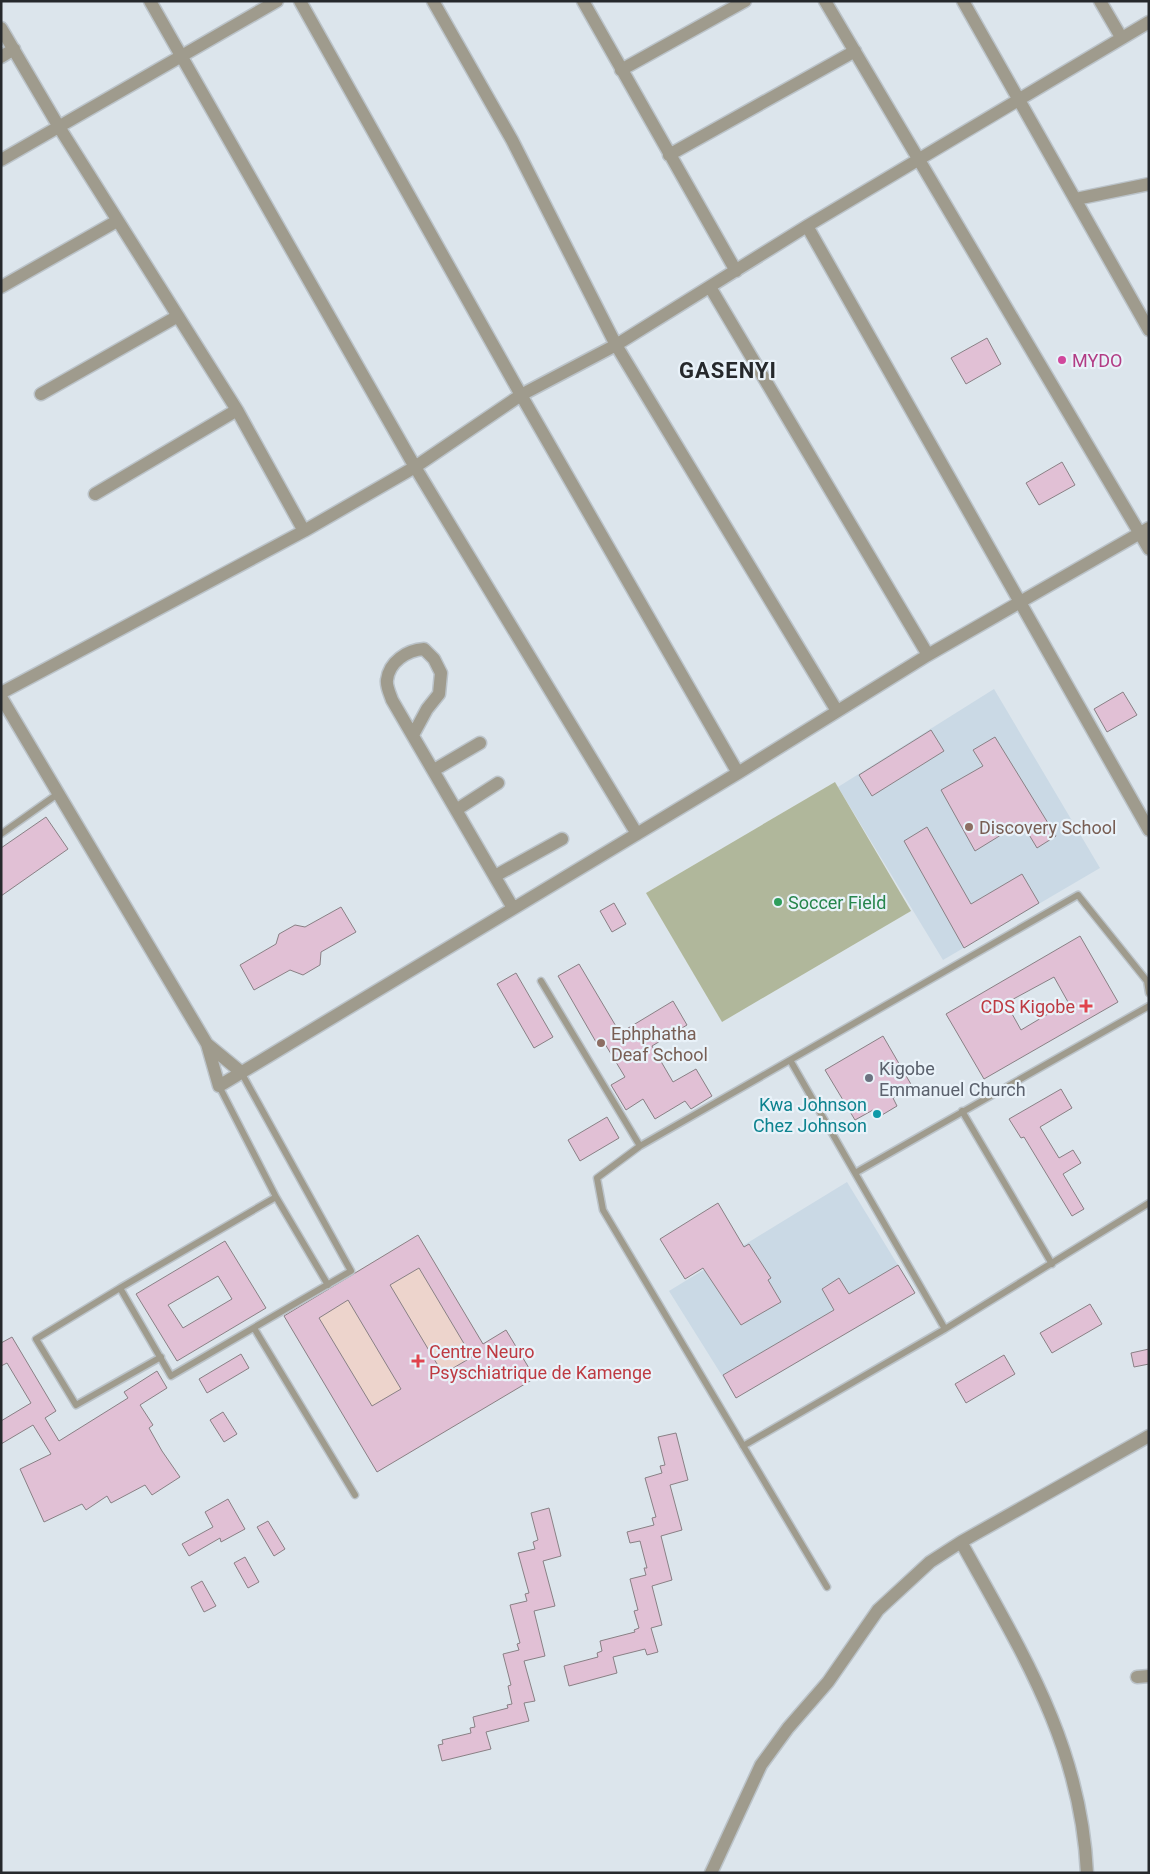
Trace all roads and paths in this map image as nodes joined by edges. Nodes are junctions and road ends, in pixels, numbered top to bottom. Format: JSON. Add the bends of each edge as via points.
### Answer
{"nodes":[{"id":1,"x":150,"y":1,"type":"edge"},
{"id":2,"x":277,"y":1,"type":"edge"},
{"id":3,"x":300,"y":1,"type":"edge"},
{"id":4,"x":433,"y":1,"type":"edge"},
{"id":5,"x":583,"y":1,"type":"edge"},
{"id":6,"x":745,"y":1,"type":"edge"},
{"id":7,"x":825,"y":1,"type":"edge"},
{"id":8,"x":963,"y":1,"type":"edge"},
{"id":9,"x":1100,"y":1,"type":"edge"},
{"id":10,"x":1149,"y":22,"type":"edge"},
{"id":11,"x":1,"y":28,"type":"edge"},
{"id":12,"x":1121,"y":37,"type":"junction"},
{"id":13,"x":14,"y":49,"type":"junction"},
{"id":14,"x":855,"y":51,"type":"junction"},
{"id":15,"x":181,"y":55,"type":"junction"},
{"id":16,"x":1,"y":56,"type":"edge"},
{"id":17,"x":621,"y":70,"type":"junction"},
{"id":18,"x":1020,"y":99,"type":"junction"},
{"id":19,"x":59,"y":128,"type":"junction"},
{"id":20,"x":668,"y":155,"type":"junction"},
{"id":21,"x":1,"y":160,"type":"edge"},
{"id":22,"x":918,"y":160,"type":"junction"},
{"id":23,"x":1149,"y":184,"type":"edge"},
{"id":24,"x":1076,"y":199,"type":"junction"},
{"id":25,"x":117,"y":221,"type":"junction"},
{"id":26,"x":808,"y":226,"type":"junction"},
{"id":27,"x":736,"y":271,"type":"junction"},
{"id":28,"x":1,"y":287,"type":"edge"},
{"id":29,"x":710,"y":287,"type":"junction"},
{"id":30,"x":178,"y":316,"type":"junction"},
{"id":31,"x":1149,"y":330,"type":"edge"},
{"id":32,"x":616,"y":345,"type":"junction"},
{"id":33,"x":41,"y":394,"type":"dead end"},
{"id":34,"x":522,"y":395,"type":"junction"},
{"id":35,"x":237,"y":410,"type":"junction"},
{"id":36,"x":415,"y":467,"type":"junction"},
{"id":37,"x":95,"y":494,"type":"dead end"},
{"id":38,"x":304,"y":530,"type":"junction"},
{"id":39,"x":1144,"y":531,"type":"edge"},
{"id":40,"x":1149,"y":549,"type":"edge"},
{"id":41,"x":1021,"y":603,"type":"junction"},
{"id":42,"x":928,"y":655,"type":"junction"},
{"id":43,"x":1,"y":692,"type":"edge"},
{"id":44,"x":1,"y":697,"type":"edge"},
{"id":45,"x":837,"y":712,"type":"junction"},
{"id":46,"x":413,"y":734,"type":"junction"},
{"id":47,"x":480,"y":743,"type":"dead end"},
{"id":48,"x":434,"y":770,"type":"junction"},
{"id":49,"x":738,"y":773,"type":"junction"},
{"id":50,"x":498,"y":783,"type":"dead end"},
{"id":51,"x":60,"y":792,"type":"junction"},
{"id":52,"x":456,"y":810,"type":"junction"},
{"id":53,"x":1149,"y":830,"type":"edge"},
{"id":54,"x":1,"y":834,"type":"edge"},
{"id":55,"x":636,"y":834,"type":"junction"},
{"id":56,"x":562,"y":839,"type":"dead end"},
{"id":57,"x":495,"y":876,"type":"junction"},
{"id":58,"x":513,"y":908,"type":"junction"},
{"id":59,"x":541,"y":981,"type":"dead end"},
{"id":60,"x":1148,"y":982,"type":"edge"},
{"id":61,"x":1149,"y":993,"type":"edge"},
{"id":62,"x":1149,"y":1006,"type":"edge"},
{"id":63,"x":207,"y":1044,"type":"junction"},
{"id":64,"x":790,"y":1060,"type":"junction"},
{"id":65,"x":241,"y":1072,"type":"junction"},
{"id":66,"x":219,"y":1086,"type":"junction"},
{"id":67,"x":962,"y":1111,"type":"junction"},
{"id":68,"x":640,"y":1146,"type":"junction"},
{"id":69,"x":854,"y":1173,"type":"junction"},
{"id":70,"x":276,"y":1197,"type":"junction"},
{"id":71,"x":1149,"y":1203,"type":"edge"},
{"id":72,"x":1052,"y":1264,"type":"junction"},
{"id":73,"x":328,"y":1285,"type":"junction"},
{"id":74,"x":120,"y":1288,"type":"junction"},
{"id":75,"x":254,"y":1328,"type":"junction"},
{"id":76,"x":945,"y":1329,"type":"junction"},
{"id":77,"x":160,"y":1357,"type":"junction"},
{"id":78,"x":1149,"y":1436,"type":"edge"},
{"id":79,"x":743,"y":1446,"type":"junction"},
{"id":80,"x":355,"y":1495,"type":"dead end"},
{"id":81,"x":961,"y":1542,"type":"junction"},
{"id":82,"x":826,"y":1587,"type":"dead end"},
{"id":83,"x":711,"y":1873,"type":"edge"},
{"id":84,"x":1087,"y":1873,"type":"edge"}],
"edges":[{"from":1,"to":15,"type":"street"},
{"from":2,"to":15,"type":"street"},
{"from":3,"to":34,"type":"street"},
{"from":4,"to":32,"type":"street","via":[[512,140]]},
{"from":5,"to":17,"type":"street"},
{"from":6,"to":17,"type":"street"},
{"from":7,"to":14,"type":"street"},
{"from":8,"to":18,"type":"street"},
{"from":9,"to":12,"type":"street"},
{"from":10,"to":12,"type":"street"},
{"from":11,"to":13,"type":"street"},
{"from":12,"to":18,"type":"street"},
{"from":13,"to":16,"type":"street"},
{"from":13,"to":19,"type":"street"},
{"from":14,"to":20,"type":"street"},
{"from":14,"to":22,"type":"street"},
{"from":15,"to":19,"type":"street"},
{"from":15,"to":36,"type":"street"},
{"from":17,"to":20,"type":"street"},
{"from":18,"to":22,"type":"street"},
{"from":18,"to":24,"type":"street"},
{"from":19,"to":21,"type":"street"},
{"from":19,"to":25,"type":"street"},
{"from":20,"to":27,"type":"street"},
{"from":22,"to":26,"type":"street"},
{"from":22,"to":39,"type":"street"},
{"from":23,"to":24,"type":"street"},
{"from":24,"to":31,"type":"street"},
{"from":25,"to":28,"type":"street"},
{"from":25,"to":30,"type":"street"},
{"from":26,"to":27,"type":"street"},
{"from":26,"to":41,"type":"street"},
{"from":27,"to":29,"type":"street"},
{"from":29,"to":32,"type":"street"},
{"from":29,"to":42,"type":"street"},
{"from":30,"to":33,"type":"street"},
{"from":30,"to":35,"type":"street"},
{"from":32,"to":34,"type":"street"},
{"from":32,"to":45,"type":"street"},
{"from":34,"to":36,"type":"street"},
{"from":34,"to":49,"type":"street"},
{"from":35,"to":37,"type":"street"},
{"from":35,"to":38,"type":"street"},
{"from":36,"to":38,"type":"street"},
{"from":36,"to":55,"type":"street"},
{"from":38,"to":43,"type":"street"},
{"from":39,"to":40,"type":"street"},
{"from":39,"to":41,"type":"street"},
{"from":41,"to":42,"type":"street"},
{"from":41,"to":53,"type":"street"},
{"from":42,"to":45,"type":"street"},
{"from":44,"to":51,"type":"street"},
{"from":45,"to":49,"type":"street"},
{"from":46,"to":46,"type":"street","via":[[392,700],[386,682],[400,658],[414,650],[424,650],[441,672],[439,694]]},
{"from":46,"to":48,"type":"street"},
{"from":47,"to":48,"type":"street"},
{"from":48,"to":52,"type":"street"},
{"from":49,"to":55,"type":"street"},
{"from":50,"to":52,"type":"street"},
{"from":51,"to":54,"type":"lane"},
{"from":51,"to":63,"type":"street"},
{"from":52,"to":57,"type":"street"},
{"from":55,"to":58,"type":"street"},
{"from":56,"to":57,"type":"street"},
{"from":57,"to":58,"type":"street"},
{"from":58,"to":65,"type":"street"},
{"from":59,"to":68,"type":"lane"},
{"from":60,"to":61,"type":"lane"},
{"from":60,"to":64,"type":"lane","via":[[1078,895]]},
{"from":62,"to":67,"type":"lane"},
{"from":63,"to":65,"type":"street"},
{"from":63,"to":66,"type":"street"},
{"from":64,"to":68,"type":"lane"},
{"from":64,"to":69,"type":"lane"},
{"from":65,"to":66,"type":"street"},
{"from":65,"to":73,"type":"lane","via":[[351,1271]]},
{"from":66,"to":70,"type":"lane"},
{"from":67,"to":69,"type":"lane"},
{"from":67,"to":72,"type":"lane"},
{"from":68,"to":79,"type":"lane","via":[[597,1178],[603,1210]]},
{"from":69,"to":76,"type":"lane"},
{"from":70,"to":73,"type":"lane"},
{"from":70,"to":74,"type":"lane"},
{"from":71,"to":72,"type":"lane"},
{"from":72,"to":76,"type":"lane"},
{"from":73,"to":75,"type":"lane"},
{"from":74,"to":77,"type":"lane"},
{"from":74,"to":77,"type":"lane","via":[[36,1339],[76,1405]]},
{"from":75,"to":77,"type":"lane","via":[[171,1376]]},
{"from":75,"to":80,"type":"lane"},
{"from":76,"to":79,"type":"lane"},
{"from":78,"to":81,"type":"street"},
{"from":79,"to":82,"type":"lane"},
{"from":81,"to":83,"type":"street","via":[[930,1562],[878,1610],[828,1682],[788,1728],[761,1765]]},
{"from":81,"to":84,"type":"street","via":[[1031,1670],[1054,1720],[1074,1780],[1085,1839]]}]}
